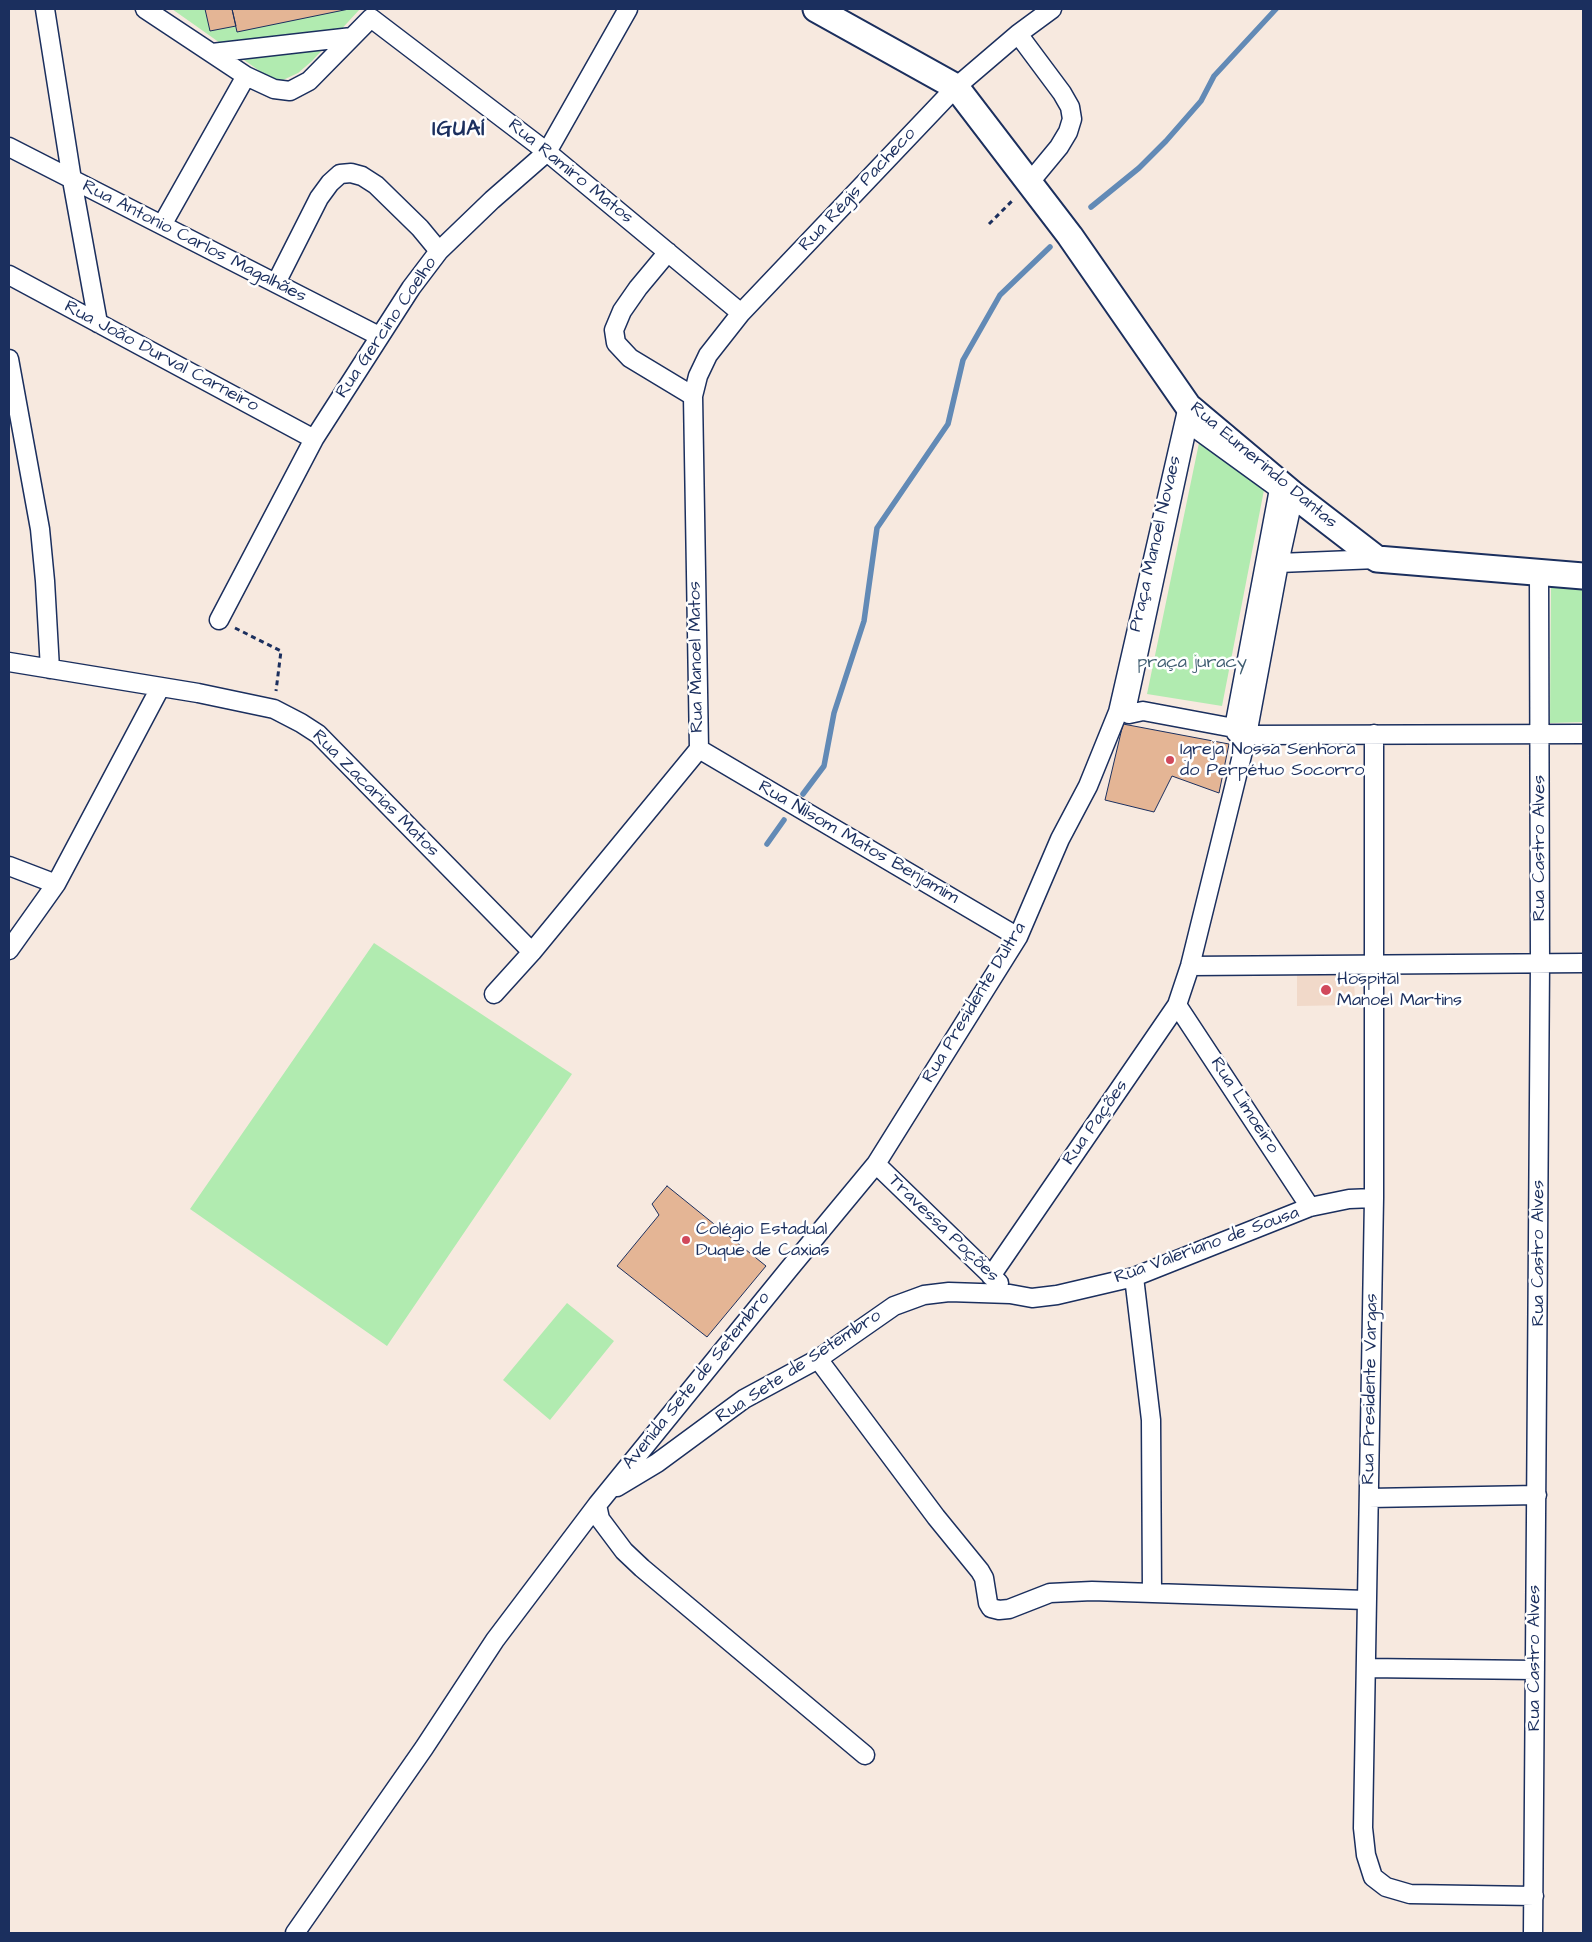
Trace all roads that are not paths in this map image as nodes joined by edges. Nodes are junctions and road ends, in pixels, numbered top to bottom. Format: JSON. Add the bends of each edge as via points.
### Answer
{"nodes":[{"id":1,"x":45,"y":9,"type":"edge"},
{"id":2,"x":145,"y":9,"type":"edge"},
{"id":3,"x":628,"y":9,"type":"edge"},
{"id":4,"x":816,"y":9,"type":"edge"},
{"id":5,"x":1052,"y":9,"type":"edge"},
{"id":6,"x":373,"y":13,"type":"edge"},
{"id":7,"x":1018,"y":34,"type":"junction"},
{"id":8,"x":352,"y":37,"type":"junction"},
{"id":9,"x":212,"y":53,"type":"junction"},
{"id":10,"x":246,"y":76,"type":"junction"},
{"id":11,"x":956,"y":87,"type":"junction"},
{"id":12,"x":9,"y":147,"type":"edge"},
{"id":13,"x":546,"y":152,"type":"junction"},
{"id":14,"x":72,"y":180,"type":"junction"},
{"id":15,"x":1030,"y":182,"type":"junction"},
{"id":16,"x":162,"y":225,"type":"junction"},
{"id":17,"x":438,"y":251,"type":"junction"},
{"id":18,"x":668,"y":252,"type":"junction"},
{"id":19,"x":9,"y":275,"type":"edge"},
{"id":20,"x":276,"y":283,"type":"junction"},
{"id":21,"x":741,"y":313,"type":"junction"},
{"id":22,"x":98,"y":323,"type":"junction"},
{"id":23,"x":379,"y":336,"type":"junction"},
{"id":24,"x":9,"y":359,"type":"edge"},
{"id":25,"x":693,"y":396,"type":"junction"},
{"id":26,"x":1188,"y":406,"type":"junction"},
{"id":27,"x":314,"y":439,"type":"junction"},
{"id":28,"x":1294,"y":494,"type":"junction"},
{"id":29,"x":1377,"y":559,"type":"junction"},
{"id":30,"x":1280,"y":563,"type":"junction"},
{"id":31,"x":1539,"y":573,"type":"junction"},
{"id":32,"x":1583,"y":576,"type":"edge"},
{"id":33,"x":219,"y":620,"type":"road end"},
{"id":34,"x":9,"y":662,"type":"edge"},
{"id":35,"x":50,"y":669,"type":"junction"},
{"id":36,"x":160,"y":688,"type":"junction"},
{"id":37,"x":1123,"y":713,"type":"junction"},
{"id":38,"x":1374,"y":734,"type":"junction"},
{"id":39,"x":1583,"y":734,"type":"edge"},
{"id":40,"x":1247,"y":735,"type":"junction"},
{"id":41,"x":1540,"y":735,"type":"junction"},
{"id":42,"x":699,"y":749,"type":"junction"},
{"id":43,"x":9,"y":866,"type":"edge"},
{"id":44,"x":56,"y":884,"type":"junction"},
{"id":45,"x":1018,"y":937,"type":"junction"},
{"id":46,"x":9,"y":948,"type":"edge"},
{"id":47,"x":532,"y":952,"type":"junction"},
{"id":48,"x":1540,"y":963,"type":"junction"},
{"id":49,"x":1583,"y":963,"type":"edge"},
{"id":50,"x":1375,"y":964,"type":"junction"},
{"id":51,"x":1190,"y":966,"type":"junction"},
{"id":52,"x":494,"y":994,"type":"dead end"},
{"id":53,"x":1177,"y":1005,"type":"junction"},
{"id":54,"x":876,"y":1164,"type":"junction"},
{"id":55,"x":1374,"y":1198,"type":"junction"},
{"id":56,"x":1310,"y":1207,"type":"junction"},
{"id":57,"x":789,"y":1269,"type":"joint"},
{"id":58,"x":991,"y":1276,"type":"junction"},
{"id":59,"x":1134,"y":1277,"type":"junction"},
{"id":60,"x":1010,"y":1294,"type":"junction"},
{"id":61,"x":818,"y":1359,"type":"junction"},
{"id":62,"x":1537,"y":1495,"type":"junction"},
{"id":63,"x":1369,"y":1498,"type":"junction"},
{"id":64,"x":601,"y":1499,"type":"junction"},
{"id":65,"x":1152,"y":1593,"type":"junction"},
{"id":66,"x":1366,"y":1600,"type":"junction"},
{"id":67,"x":1366,"y":1668,"type":"junction"},
{"id":68,"x":1535,"y":1670,"type":"junction"},
{"id":69,"x":865,"y":1755,"type":"dead end"},
{"id":70,"x":1534,"y":1896,"type":"junction"},
{"id":71,"x":295,"y":1933,"type":"edge"},
{"id":72,"x":1533,"y":1933,"type":"edge"}],
"edges":[{"from":1,"to":14,"type":"street"},
{"from":2,"to":9,"type":"street","name":"Rua Ramiro Matos"},
{"from":3,"to":13,"type":"street","name":"Rua Gercino Coelho"},
{"from":4,"to":11,"type":"street"},
{"from":5,"to":7,"type":"street","name":"Rua Régis Pacheco"},
{"from":6,"to":8,"type":"street","name":"Rua Ramiro Matos"},
{"from":6,"to":13,"type":"street","name":"Rua Ramiro Matos"},
{"from":7,"to":11,"type":"street","name":"Rua Régis Pacheco"},
{"from":7,"to":15,"type":"street","via":[[1062,93],[1072,119],[1059,147]]},
{"from":8,"to":9,"type":"street"},
{"from":8,"to":10,"type":"street","name":"Rua Ramiro Matos","via":[[309,81],[290,91],[274,90]]},
{"from":9,"to":10,"type":"street","name":"Rua Ramiro Matos"},
{"from":10,"to":16,"type":"street"},
{"from":11,"to":15,"type":"street","name":"Rua Eumerindo Dantas"},
{"from":11,"to":21,"type":"street","name":"Rua Régis Pacheco"},
{"from":12,"to":14,"type":"street","name":"Rua Antonio Carlos Magalhães"},
{"from":13,"to":17,"type":"street","name":"Rua Gercino Coelho"},
{"from":13,"to":18,"type":"street","name":"Rua Ramiro Matos"},
{"from":14,"to":16,"type":"street","name":"Rua Antonio Carlos Magalhães"},
{"from":14,"to":22,"type":"street"},
{"from":15,"to":26,"type":"street","name":"Rua Eumerindo Dantas"},
{"from":16,"to":20,"type":"street","name":"Rua Antonio Carlos Magalhães"},
{"from":17,"to":20,"type":"street","via":[[420,228],[376,185],[351,172],[340,174],[319,198]]},
{"from":17,"to":23,"type":"street","name":"Rua Gercino Coelho"},
{"from":18,"to":21,"type":"street","name":"Rua Ramiro Matos"},
{"from":18,"to":25,"type":"street","via":[[622,310],[614,330],[616,343],[630,358]]},
{"from":19,"to":22,"type":"street","name":"Rua João Durval Carneiro"},
{"from":20,"to":23,"type":"street","name":"Rua Antonio Carlos Magalhães"},
{"from":21,"to":25,"type":"street","name":"Rua Régis Pacheco","via":[[708,355]]},
{"from":22,"to":27,"type":"street","name":"Rua João Durval Carneiro"},
{"from":23,"to":27,"type":"street","name":"Rua Gercino Coelho"},
{"from":24,"to":35,"type":"street","via":[[40,529]]},
{"from":25,"to":42,"type":"street","name":"Rua Manoel Matos"},
{"from":26,"to":28,"type":"street","name":"Rua Eumerindo Dantas"},
{"from":26,"to":37,"type":"street","name":"Praça Manoel Novaes"},
{"from":27,"to":33,"type":"street","name":"Rua Gercino Coelho"},
{"from":28,"to":29,"type":"street","name":"Rua Eumerindo Dantas"},
{"from":28,"to":30,"type":"street"},
{"from":29,"to":30,"type":"street"},
{"from":29,"to":31,"type":"street"},
{"from":30,"to":40,"type":"street"},
{"from":31,"to":32,"type":"street"},
{"from":31,"to":41,"type":"street","name":"Rua Castro Alves"},
{"from":34,"to":35,"type":"street","name":"Rua Zacarias Matos"},
{"from":35,"to":36,"type":"street","name":"Rua Zacarias Matos"},
{"from":36,"to":44,"type":"street"},
{"from":36,"to":47,"type":"street","name":"Rua Zacarias Matos","via":[[274,710],[318,734]]},
{"from":37,"to":37,"type":"street","via":[[1127,706],[1188,423],[1279,489],[1234,728],[1142,711]]},
{"from":37,"to":40,"type":"street"},
{"from":37,"to":45,"type":"street","name":"Rua Presidente Dultra","via":[[1060,839]]},
{"from":38,"to":40,"type":"street"},
{"from":38,"to":41,"type":"street"},
{"from":38,"to":50,"type":"street","name":"Rua Presidente Vargas"},
{"from":39,"to":41,"type":"street"},
{"from":40,"to":51,"type":"street","name":"Rua Pações"},
{"from":41,"to":48,"type":"street","name":"Rua Castro Alves"},
{"from":42,"to":45,"type":"street","name":"Rua Nilsom Matos Benjamim"},
{"from":42,"to":47,"type":"street","name":"Rua Manoel Matos"},
{"from":43,"to":44,"type":"street"},
{"from":44,"to":46,"type":"street"},
{"from":45,"to":54,"type":"street","name":"Rua Presidente Dultra"},
{"from":47,"to":52,"type":"street","name":"Rua Manoel Matos"},
{"from":48,"to":49,"type":"street"},
{"from":48,"to":50,"type":"street"},
{"from":48,"to":62,"type":"street","name":"Rua Castro Alves"},
{"from":50,"to":51,"type":"street"},
{"from":50,"to":55,"type":"street","name":"Rua Presidente Vargas"},
{"from":51,"to":53,"type":"street","name":"Rua Pações"},
{"from":53,"to":56,"type":"street","name":"Rua Limoeiro"},
{"from":53,"to":58,"type":"street","name":"Rua Pações"},
{"from":54,"to":57,"type":"street","name":"Rua Presidente Dultra"},
{"from":54,"to":58,"type":"street","name":"Travessa Poções"},
{"from":55,"to":56,"type":"street","name":"Rua Valeriano de Sousa","via":[[1348,1199]]},
{"from":55,"to":63,"type":"street","name":"Rua Presidente Vargas"},
{"from":56,"to":59,"type":"street","name":"Rua Valeriano de Sousa"},
{"from":57,"to":64,"type":"street","name":"Avenida Sete de Setembro"},
{"from":58,"to":60,"type":"street","name":"Travessa Poções"},
{"from":59,"to":60,"type":"street","name":"Rua Valeriano de Sousa","via":[[1032,1298]]},
{"from":59,"to":65,"type":"street","via":[[1151,1420]]},
{"from":60,"to":61,"type":"street","name":"Rua Sete de Setembro","via":[[949,1292],[924,1295],[894,1306]]},
{"from":61,"to":64,"type":"street","name":"Rua Sete de Setembro","via":[[744,1399],[657,1463]]},
{"from":61,"to":65,"type":"street","via":[[980,1571],[991,1608],[1009,1609],[1050,1593]]},
{"from":62,"to":63,"type":"street"},
{"from":62,"to":68,"type":"street","name":"Rua Castro Alves"},
{"from":63,"to":66,"type":"street","name":"Rua Presidente Vargas"},
{"from":64,"to":69,"type":"street","via":[[600,1519],[624,1551]]},
{"from":64,"to":71,"type":"street","name":"Avenida Sete de Setembro","via":[[495,1640]]},
{"from":65,"to":66,"type":"street"},
{"from":66,"to":67,"type":"street","name":"Rua Presidente Vargas"},
{"from":67,"to":68,"type":"street"},
{"from":67,"to":70,"type":"street","name":"Rua Presidente Vargas","via":[[1363,1828],[1366,1855],[1374,1877],[1386,1887],[1410,1894]]},
{"from":68,"to":70,"type":"street","name":"Rua Castro Alves"},
{"from":70,"to":72,"type":"street","name":"Rua Castro Alves"}]}
